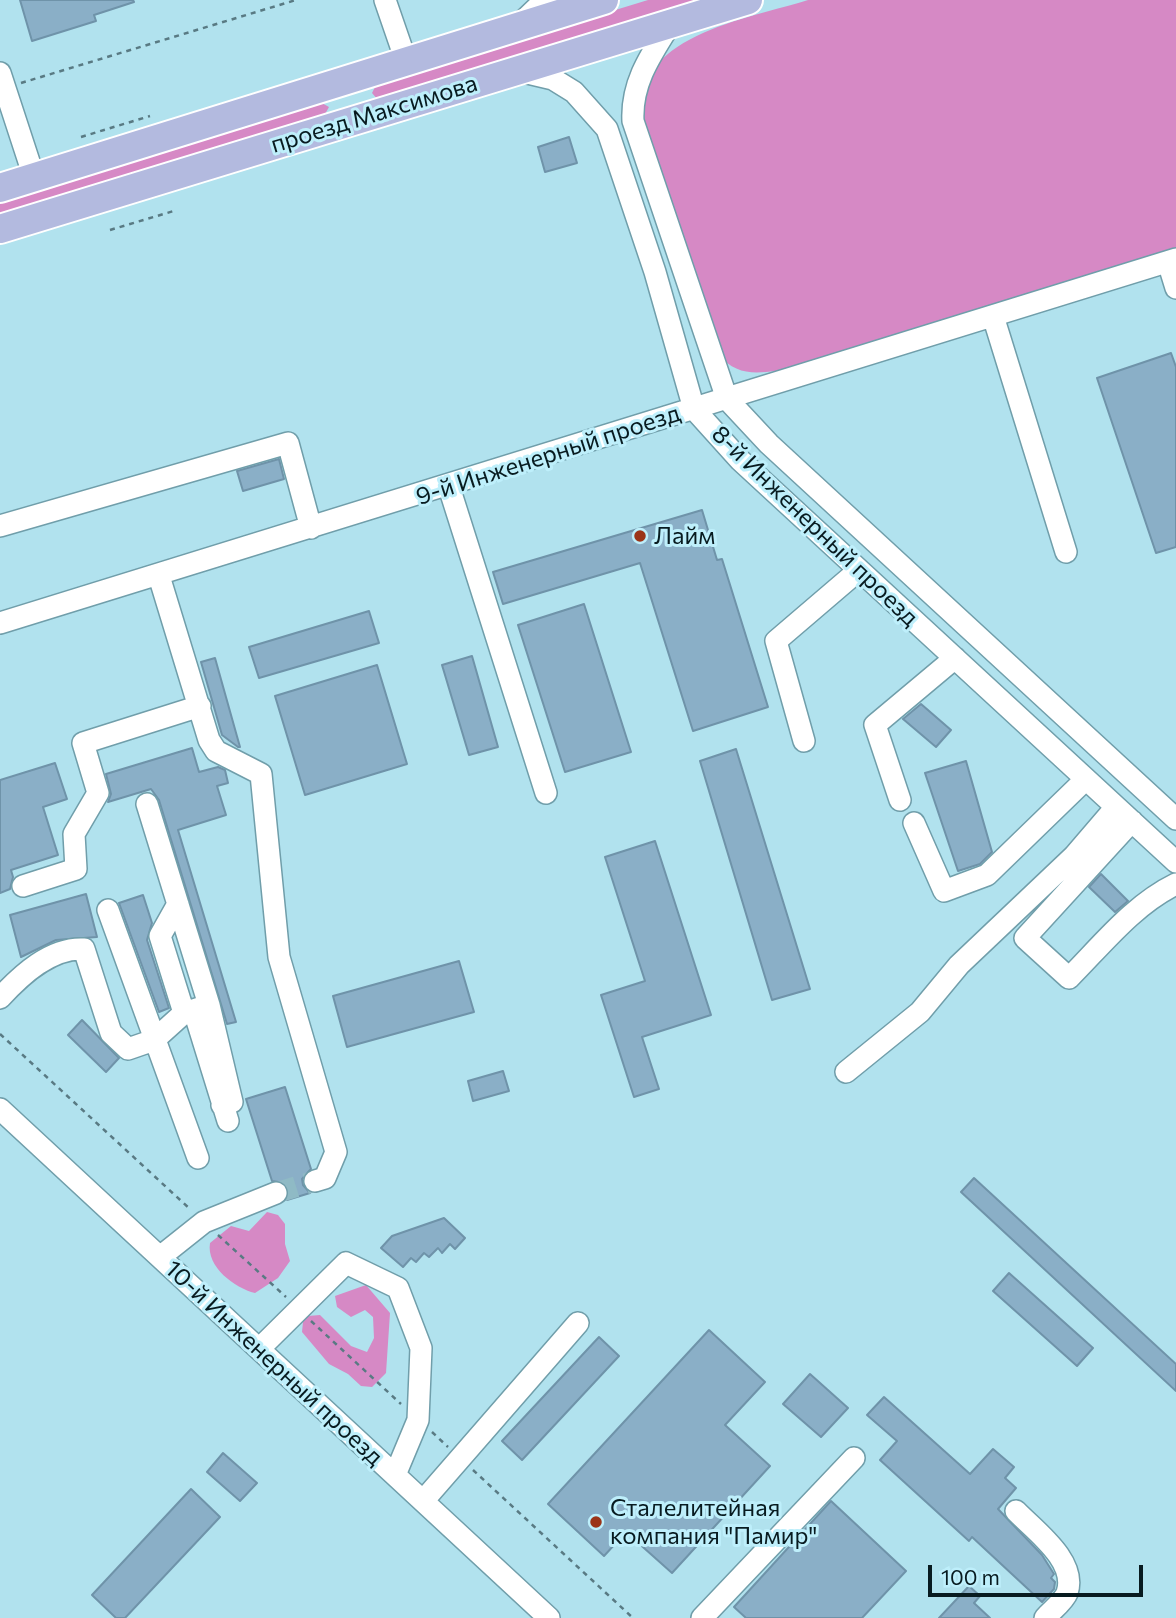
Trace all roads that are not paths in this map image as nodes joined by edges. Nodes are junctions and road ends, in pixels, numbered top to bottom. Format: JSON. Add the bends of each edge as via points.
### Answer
{"nodes":[{"id":1,"x":385,"y":0,"type":"edge"},
{"id":2,"x":545,"y":0,"type":"edge"},
{"id":3,"x":604,"y":0,"type":"edge"},
{"id":4,"x":748,"y":0,"type":"edge"},
{"id":5,"x":669,"y":26,"type":"junction"},
{"id":6,"x":517,"y":27,"type":"junction"},
{"id":7,"x":406,"y":61,"type":"junction"},
{"id":8,"x":514,"y":71,"type":"junction"},
{"id":9,"x":2,"y":80,"type":"edge"},
{"id":10,"x":343,"y":81,"type":"junction"},
{"id":11,"x":356,"y":119,"type":"junction"},
{"id":12,"x":34,"y":177,"type":"junction"},
{"id":13,"x":0,"y":188,"type":"edge"},
{"id":14,"x":0,"y":229,"type":"edge"},
{"id":15,"x":1172,"y":261,"type":"edge"},
{"id":16,"x":1176,"y":288,"type":"edge"},
{"id":17,"x":993,"y":316,"type":"junction"},
{"id":18,"x":727,"y":398,"type":"junction"},
{"id":19,"x":694,"y":409,"type":"junction"},
{"id":20,"x":449,"y":487,"type":"junction"},
{"id":21,"x":0,"y":526,"type":"edge"},
{"id":22,"x":311,"y":528,"type":"junction"},
{"id":23,"x":1066,"y":552,"type":"dead end"},
{"id":24,"x":859,"y":570,"type":"junction"},
{"id":25,"x":159,"y":576,"type":"junction"},
{"id":26,"x":0,"y":623,"type":"edge"},
{"id":27,"x":955,"y":659,"type":"junction"},
{"id":28,"x":200,"y":706,"type":"junction"},
{"id":29,"x":804,"y":741,"type":"dead end"},
{"id":30,"x":1086,"y":779,"type":"junction"},
{"id":31,"x":547,"y":793,"type":"dead end"},
{"id":32,"x":900,"y":800,"type":"dead end"},
{"id":33,"x":147,"y":804,"type":"dead end"},
{"id":34,"x":1124,"y":814,"type":"junction"},
{"id":35,"x":1176,"y":819,"type":"edge"},
{"id":36,"x":914,"y":823,"type":"dead end"},
{"id":37,"x":1176,"y":862,"type":"edge"},
{"id":38,"x":1176,"y":884,"type":"edge"},
{"id":39,"x":23,"y":886,"type":"dead end"},
{"id":40,"x":108,"y":910,"type":"dead end"},
{"id":41,"x":0,"y":998,"type":"edge"},
{"id":42,"x":196,"y":1010,"type":"junction"},
{"id":43,"x":155,"y":1040,"type":"junction"},
{"id":44,"x":846,"y":1072,"type":"dead end"},
{"id":45,"x":0,"y":1109,"type":"edge"},
{"id":46,"x":225,"y":1113,"type":"dead end"},
{"id":47,"x":198,"y":1158,"type":"dead end"},
{"id":48,"x":315,"y":1181,"type":"tunnel mouth"},
{"id":49,"x":275,"y":1193,"type":"tunnel mouth"},
{"id":50,"x":160,"y":1257,"type":"junction"},
{"id":51,"x":578,"y":1323,"type":"dead end"},
{"id":52,"x":259,"y":1349,"type":"junction"},
{"id":53,"x":854,"y":1458,"type":"dead end"},
{"id":54,"x":395,"y":1475,"type":"junction"},
{"id":55,"x":423,"y":1501,"type":"junction"},
{"id":56,"x":1016,"y":1511,"type":"dead end"},
{"id":57,"x":549,"y":1618,"type":"edge"},
{"id":58,"x":702,"y":1618,"type":"edge"},
{"id":59,"x":1045,"y":1618,"type":"edge"}],
"edges":[{"from":1,"to":7,"type":"street"},
{"from":2,"to":6,"type":"street"},
{"from":3,"to":6,"type":"main road","name":"проезд Максимова"},
{"from":4,"to":5,"type":"main road","name":"проезд Максимова"},
{"from":5,"to":8,"type":"main road","name":"проезд Максимова"},
{"from":5,"to":18,"type":"street","name":"8-й Инженерный проезд","via":[[637,82],[633,121]]},
{"from":6,"to":7,"type":"main road","name":"проезд Максимова"},
{"from":7,"to":10,"type":"main road","name":"проезд Максимова"},
{"from":8,"to":11,"type":"main road","name":"проезд Максимова"},
{"from":8,"to":19,"type":"street","name":"8-й Инженерный проезд","via":[[536,73],[564,85],[587,103],[607,129]]},
{"from":9,"to":12,"type":"street"},
{"from":10,"to":11,"type":"main road"},
{"from":10,"to":12,"type":"main road","name":"проезд Максимова"},
{"from":11,"to":14,"type":"main road","name":"проезд Максимова"},
{"from":12,"to":13,"type":"main road","name":"проезд Максимова"},
{"from":15,"to":16,"type":"street"},
{"from":15,"to":17,"type":"street","name":"9-й Инженерный проезд"},
{"from":17,"to":18,"type":"street","name":"9-й Инженерный проезд"},
{"from":17,"to":23,"type":"street"},
{"from":18,"to":19,"type":"street","name":"9-й Инженерный проезд"},
{"from":18,"to":35,"type":"street","name":"8-й Инженерный проезд","via":[[769,444]]},
{"from":19,"to":20,"type":"street","name":"9-й Инженерный проезд"},
{"from":19,"to":24,"type":"street","name":"8-й Инженерный проезд","via":[[740,460]]},
{"from":20,"to":22,"type":"street","name":"9-й Инженерный проезд"},
{"from":20,"to":31,"type":"street"},
{"from":21,"to":22,"type":"street","via":[[288,443]]},
{"from":22,"to":25,"type":"street","name":"9-й Инженерный проезд"},
{"from":24,"to":27,"type":"street","name":"8-й Инженерный проезд"},
{"from":24,"to":29,"type":"street","via":[[776,641]]},
{"from":25,"to":26,"type":"street","name":"9-й Инженерный проезд"},
{"from":25,"to":28,"type":"street"},
{"from":27,"to":30,"type":"street","name":"8-й Инженерный проезд"},
{"from":27,"to":32,"type":"street","via":[[875,725]]},
{"from":28,"to":39,"type":"street","via":[[83,743],[98,793],[74,834],[76,869]]},
{"from":28,"to":48,"type":"street","via":[[216,751],[261,774],[279,957],[336,1152],[325,1178]]},
{"from":30,"to":34,"type":"street","name":"8-й Инженерный проезд"},
{"from":30,"to":36,"type":"street","via":[[987,876],[944,891]]},
{"from":33,"to":42,"type":"street","via":[[178,904],[160,936]]},
{"from":34,"to":37,"type":"street","name":"8-й Инженерный проезд"},
{"from":34,"to":38,"type":"street","via":[[1025,938],[1069,978],[1130,916]]},
{"from":34,"to":44,"type":"street","via":[[959,965],[920,1012]]},
{"from":40,"to":43,"type":"street"},
{"from":41,"to":43,"type":"street","via":[[44,960],[84,949],[111,1034],[128,1049]]},
{"from":42,"to":43,"type":"street"},
{"from":42,"to":46,"type":"street"},
{"from":43,"to":47,"type":"street"},
{"from":45,"to":50,"type":"street","name":"10-й Инженерный проезд"},
{"from":49,"to":50,"type":"street","via":[[204,1222]]},
{"from":50,"to":52,"type":"street","name":"10-й Инженерный проезд"},
{"from":51,"to":55,"type":"street"},
{"from":52,"to":54,"type":"street","name":"10-й Инженерный проезд"},
{"from":52,"to":54,"type":"street","via":[[346,1263],[398,1288],[421,1348],[418,1420]]},
{"from":53,"to":58,"type":"street"},
{"from":54,"to":55,"type":"street","name":"10-й Инженерный проезд"},
{"from":55,"to":57,"type":"street","name":"10-й Инженерный проезд"},
{"from":56,"to":59,"type":"street","via":[[1060,1557],[1068,1574],[1067,1594]]}]}
